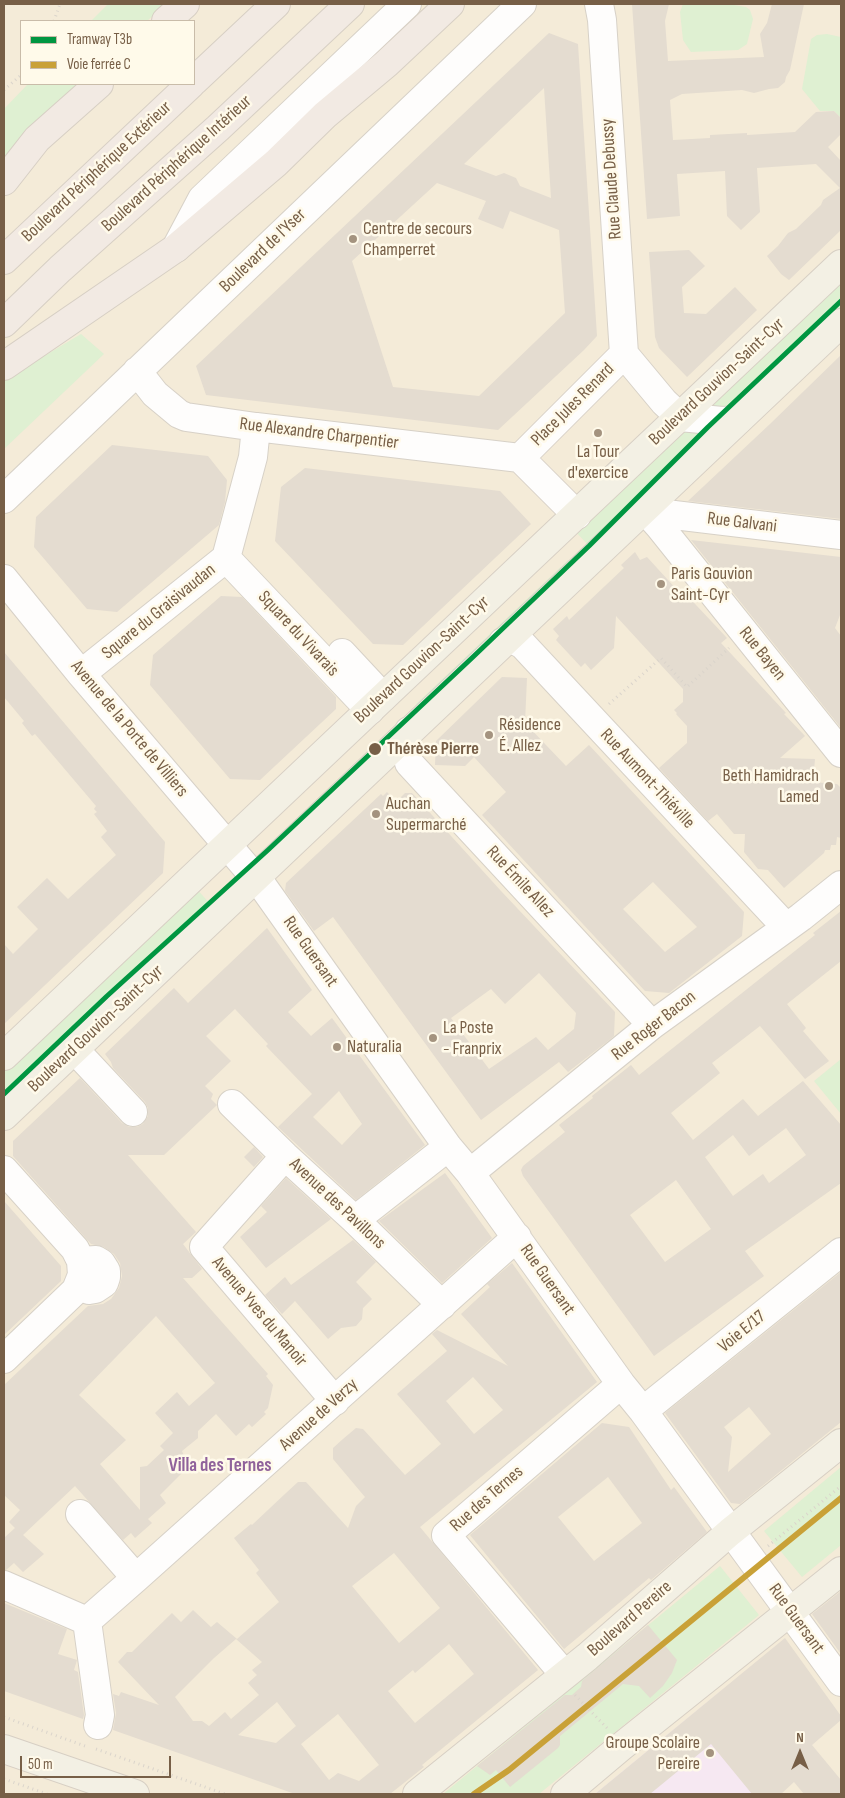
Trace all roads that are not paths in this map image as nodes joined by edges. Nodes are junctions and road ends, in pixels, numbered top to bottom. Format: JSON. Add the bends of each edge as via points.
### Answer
{"nodes":[{"id":1,"x":184,"y":4,"type":"edge"},
{"id":2,"x":276,"y":4,"type":"edge"},
{"id":3,"x":350,"y":4,"type":"edge"},
{"id":4,"x":407,"y":4,"type":"edge"},
{"id":5,"x":450,"y":4,"type":"edge"},
{"id":6,"x":522,"y":4,"type":"edge"},
{"id":7,"x":599,"y":4,"type":"edge"},
{"id":8,"x":167,"y":20,"type":"edge"},
{"id":9,"x":195,"y":79,"type":"edge"},
{"id":10,"x":98,"y":85,"type":"edge"},
{"id":11,"x":189,"y":85,"type":"edge"},
{"id":12,"x":4,"y":181,"type":"edge"},
{"id":13,"x":176,"y":248,"type":"junction"},
{"id":14,"x":4,"y":260,"type":"edge"},
{"id":15,"x":841,"y":264,"type":"edge"},
{"id":16,"x":4,"y":323,"type":"edge"},
{"id":17,"x":841,"y":323,"type":"edge"},
{"id":18,"x":624,"y":354,"type":"junction"},
{"id":19,"x":4,"y":366,"type":"edge"},
{"id":20,"x":137,"y":371,"type":"junction"},
{"id":21,"x":680,"y":417,"type":"junction"},
{"id":22,"x":738,"y":420,"type":"junction"},
{"id":23,"x":256,"y":428,"type":"junction"},
{"id":24,"x":520,"y":458,"type":"junction"},
{"id":25,"x":4,"y":499,"type":"edge"},
{"id":26,"x":644,"y":509,"type":"junction"},
{"id":27,"x":577,"y":515,"type":"junction"},
{"id":28,"x":841,"y":535,"type":"edge"},
{"id":29,"x":226,"y":558,"type":"junction"},
{"id":30,"x":4,"y":580,"type":"edge"},
{"id":31,"x":503,"y":642,"type":"junction"},
{"id":32,"x":342,"y":652,"type":"dead end"},
{"id":33,"x":82,"y":674,"type":"junction"},
{"id":34,"x":376,"y":703,"type":"junction"},
{"id":35,"x":409,"y":731,"type":"junction"},
{"id":36,"x":841,"y":753,"type":"edge"},
{"id":37,"x":227,"y":845,"type":"junction"},
{"id":38,"x":255,"y":878,"type":"junction"},
{"id":39,"x":841,"y":884,"type":"edge"},
{"id":40,"x":793,"y":922,"type":"junction"},
{"id":41,"x":652,"y":1025,"type":"junction"},
{"id":42,"x":74,"y":1049,"type":"junction"},
{"id":43,"x":4,"y":1056,"type":"edge"},
{"id":44,"x":232,"y":1104,"type":"dead end"},
{"id":45,"x":133,"y":1112,"type":"dead end"},
{"id":46,"x":4,"y":1116,"type":"edge"},
{"id":47,"x":448,"y":1147,"type":"junction"},
{"id":48,"x":285,"y":1156,"type":"junction"},
{"id":49,"x":4,"y":1170,"type":"edge"},
{"id":50,"x":470,"y":1173,"type":"junction"},
{"id":51,"x":355,"y":1220,"type":"junction"},
{"id":52,"x":517,"y":1237,"type":"junction"},
{"id":53,"x":841,"y":1252,"type":"edge"},
{"id":54,"x":442,"y":1304,"type":"junction"},
{"id":55,"x":4,"y":1359,"type":"edge"},
{"id":56,"x":621,"y":1384,"type":"junction"},
{"id":57,"x":335,"y":1401,"type":"junction"},
{"id":58,"x":643,"y":1411,"type":"junction"},
{"id":59,"x":841,"y":1443,"type":"edge"},
{"id":60,"x":80,"y":1514,"type":"dead end"},
{"id":61,"x":730,"y":1532,"type":"junction"},
{"id":62,"x":841,"y":1571,"type":"edge"},
{"id":63,"x":136,"y":1578,"type":"junction"},
{"id":64,"x":4,"y":1585,"type":"edge"},
{"id":65,"x":792,"y":1612,"type":"junction"},
{"id":66,"x":87,"y":1621,"type":"junction"},
{"id":67,"x":567,"y":1682,"type":"junction"},
{"id":68,"x":841,"y":1682,"type":"edge"},
{"id":69,"x":98,"y":1725,"type":"dead end"},
{"id":70,"x":4,"y":1749,"type":"edge"},
{"id":71,"x":84,"y":1786,"type":"edge"},
{"id":72,"x":135,"y":1794,"type":"edge"},
{"id":73,"x":417,"y":1794,"type":"edge"},
{"id":74,"x":565,"y":1794,"type":"edge"}],
"edges":[{"from":1,"to":8,"type":"highway"},
{"from":2,"to":9,"type":"highway","name":"Boulevard Périphérique Extérieur"},
{"from":3,"to":16,"type":"highway","name":"Boulevard Périphérique Intérieur"},
{"from":4,"to":13,"type":"street","via":[[202,199]]},
{"from":5,"to":13,"type":"highway","via":[[276,163]]},
{"from":6,"to":20,"type":"street","name":"Boulevard de l'Yser"},
{"from":7,"to":18,"type":"street","name":"Rue Claude Debussy"},
{"from":10,"to":12,"type":"highway","via":[[37,139]]},
{"from":11,"to":14,"type":"highway","name":"Boulevard Périphérique Extérieur"},
{"from":13,"to":19,"type":"highway"},
{"from":15,"to":21,"type":"main road","name":"Boulevard Gouvion-Saint-Cyr"},
{"from":17,"to":22,"type":"main road","name":"Boulevard Gouvion-Saint-Cyr"},
{"from":18,"to":21,"type":"street","name":"Place Jules Renard"},
{"from":18,"to":24,"type":"street","name":"Place Jules Renard"},
{"from":20,"to":23,"type":"street","name":"Rue Alexandre Charpentier","via":[[155,394],[179,414]]},
{"from":20,"to":25,"type":"street","name":"Boulevard de l'Yser"},
{"from":21,"to":22,"type":"street"},
{"from":21,"to":27,"type":"main road","name":"Boulevard Gouvion-Saint-Cyr"},
{"from":22,"to":26,"type":"main road","name":"Boulevard Gouvion-Saint-Cyr"},
{"from":23,"to":24,"type":"street","name":"Rue Alexandre Charpentier"},
{"from":23,"to":29,"type":"street","name":"Square du Graisivaudan","via":[[253,457]]},
{"from":24,"to":27,"type":"street","name":"Place Jules Renard"},
{"from":26,"to":28,"type":"street","name":"Rue Galvani"},
{"from":26,"to":31,"type":"main road","name":"Boulevard Gouvion-Saint-Cyr"},
{"from":26,"to":36,"type":"street","name":"Rue Bayen"},
{"from":27,"to":34,"type":"main road","name":"Boulevard Gouvion-Saint-Cyr"},
{"from":29,"to":33,"type":"street","name":"Square du Graisivaudan"},
{"from":29,"to":34,"type":"street","name":"Square du Vivarais"},
{"from":30,"to":33,"type":"street","name":"Avenue de la Porte de Villiers"},
{"from":31,"to":35,"type":"main road","name":"Boulevard Gouvion-Saint-Cyr"},
{"from":31,"to":40,"type":"street","name":"Rue Aumont-Thiéville","via":[[514,640],[523,645]]},
{"from":32,"to":34,"type":"street"},
{"from":33,"to":37,"type":"street","name":"Avenue de la Porte de Villiers"},
{"from":34,"to":37,"type":"main road","name":"Boulevard Gouvion-Saint-Cyr"},
{"from":35,"to":38,"type":"main road","name":"Boulevard Gouvion-Saint-Cyr"},
{"from":35,"to":41,"type":"street","name":"Rue Émile Allez","via":[[405,743],[409,763]]},
{"from":37,"to":38,"type":"street","name":"Avenue de la Porte de Villiers"},
{"from":37,"to":43,"type":"main road","name":"Boulevard Gouvion-Saint-Cyr"},
{"from":38,"to":42,"type":"main road","name":"Boulevard Gouvion-Saint-Cyr"},
{"from":38,"to":47,"type":"street","name":"Rue Guersant"},
{"from":39,"to":40,"type":"street","name":"Rue Roger Bacon"},
{"from":40,"to":41,"type":"street","name":"Rue Roger Bacon"},
{"from":41,"to":50,"type":"street","name":"Rue Roger Bacon"},
{"from":42,"to":45,"type":"street"},
{"from":42,"to":46,"type":"main road","name":"Boulevard Gouvion-Saint-Cyr"},
{"from":44,"to":48,"type":"street","name":"Avenue des Pavillons"},
{"from":47,"to":50,"type":"street","name":"Rue Guersant"},
{"from":47,"to":51,"type":"street"},
{"from":48,"to":51,"type":"street","name":"Avenue des Pavillons"},
{"from":48,"to":57,"type":"street","name":"Avenue Yves du Manoir","via":[[204,1247]]},
{"from":49,"to":55,"type":"street","via":[[75,1249],[80,1274],[73,1294]]},
{"from":50,"to":52,"type":"street","name":"Rue Guersant"},
{"from":51,"to":54,"type":"street","name":"Avenue des Pavillons"},
{"from":52,"to":54,"type":"street","name":"Avenue de Verzy"},
{"from":52,"to":56,"type":"street","name":"Rue Guersant"},
{"from":53,"to":58,"type":"street","name":"Voie E/17"},
{"from":54,"to":57,"type":"street","name":"Avenue de Verzy"},
{"from":56,"to":58,"type":"street","name":"Rue Guersant"},
{"from":56,"to":67,"type":"street","name":"Rue des Ternes","via":[[446,1535]]},
{"from":57,"to":63,"type":"street","name":"Avenue de Verzy"},
{"from":58,"to":61,"type":"street","name":"Rue Guersant"},
{"from":59,"to":61,"type":"main road","name":"Boulevard Pereire"},
{"from":60,"to":63,"type":"street"},
{"from":61,"to":65,"type":"street","name":"Rue Guersant"},
{"from":61,"to":67,"type":"main road","name":"Boulevard Pereire","via":[[587,1657]]},
{"from":62,"to":65,"type":"main road"},
{"from":63,"to":66,"type":"street","name":"Avenue de Verzy"},
{"from":64,"to":66,"type":"street"},
{"from":65,"to":68,"type":"street","name":"Rue Guersant"},
{"from":65,"to":74,"type":"main road"},
{"from":66,"to":69,"type":"street","via":[[100,1715]]},
{"from":67,"to":73,"type":"main road","name":"Boulevard Pereire"},
{"from":70,"to":71,"type":"main road"},
{"from":71,"to":72,"type":"main road"}]}
